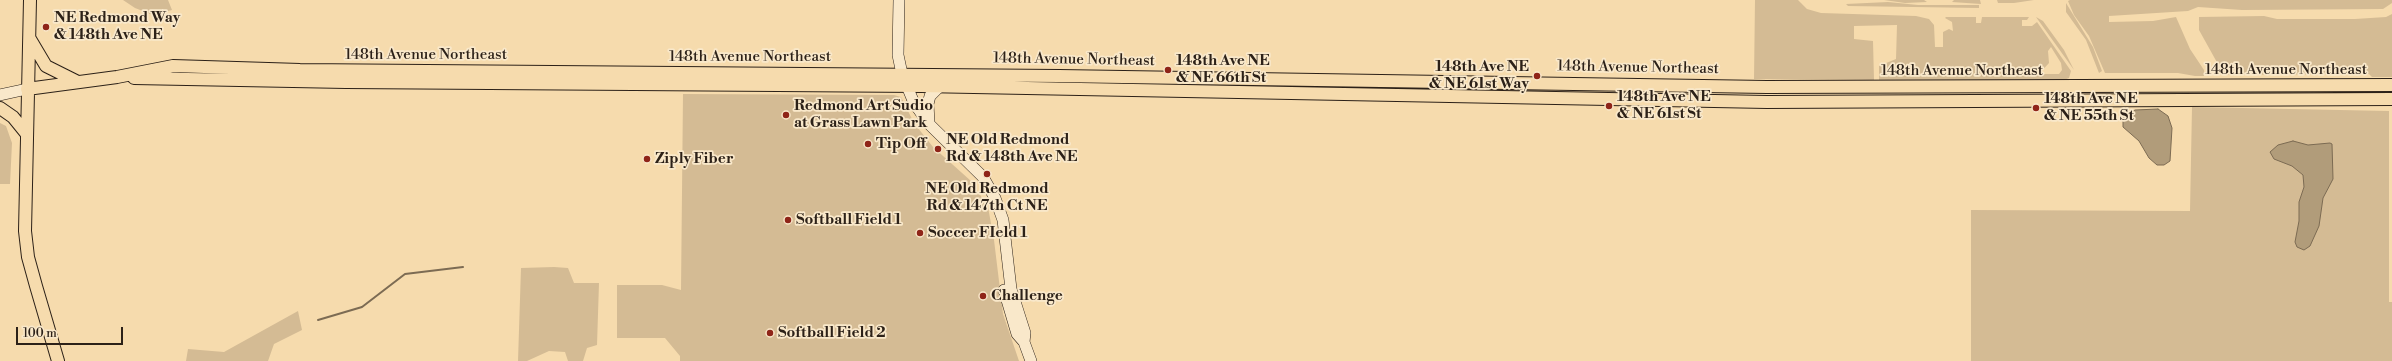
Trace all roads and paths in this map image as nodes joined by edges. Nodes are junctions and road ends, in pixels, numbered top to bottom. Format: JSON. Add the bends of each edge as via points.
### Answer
{"nodes":[{"id":1,"x":30,"y":0,"type":"edge"},
{"id":2,"x":899,"y":0,"type":"edge"},
{"id":3,"x":29,"y":36,"type":"junction"},
{"id":4,"x":902,"y":74,"type":"junction"},
{"id":5,"x":117,"y":77,"type":"junction"},
{"id":6,"x":76,"y":81,"type":"junction"},
{"id":7,"x":907,"y":86,"type":"junction"},
{"id":8,"x":2392,"y":86,"type":"edge"},
{"id":9,"x":939,"y":87,"type":"junction"},
{"id":10,"x":27,"y":89,"type":"junction"},
{"id":11,"x":0,"y":95,"type":"edge"},
{"id":12,"x":2392,"y":99,"type":"edge"},
{"id":13,"x":0,"y":108,"type":"edge"},
{"id":14,"x":930,"y":124,"type":"junction"},
{"id":15,"x":26,"y":133,"type":"junction"},
{"id":16,"x":58,"y":361,"type":"edge"},
{"id":17,"x":1031,"y":361,"type":"edge"}],
"edges":[{"from":1,"to":3,"type":"main road"},
{"from":2,"to":4,"type":"main road","via":[[898,55]]},
{"from":3,"to":6,"type":"main road","via":[[46,66]]},
{"from":3,"to":10,"type":"main road"},
{"from":4,"to":5,"type":"main road","name":"148th Avenue Northeast","via":[[307,70],[173,66]]},
{"from":4,"to":7,"type":"main road"},
{"from":4,"to":8,"type":"main road","name":"148th Avenue Northeast","via":[[1775,87]]},
{"from":5,"to":6,"type":"main road","name":"148th Avenue Northeast"},
{"from":5,"to":7,"type":"main road","name":"148th Avenue Northeast","via":[[354,82]]},
{"from":6,"to":10,"type":"main road","name":"148th Avenue Northeast"},
{"from":7,"to":9,"type":"main road","name":"148th Avenue Northeast"},
{"from":7,"to":14,"type":"main road","via":[[914,103]]},
{"from":9,"to":12,"type":"main road","name":"148th Avenue Northeast","via":[[1767,102]]},
{"from":9,"to":14,"type":"main road","via":[[930,96],[928,104]]},
{"from":10,"to":11,"type":"main road","name":"148th Avenue Northeast"},
{"from":10,"to":15,"type":"main road"},
{"from":13,"to":15,"type":"main road","via":[[13,117]]},
{"from":14,"to":17,"type":"main road","via":[[986,180],[995,198],[1003,220],[1011,289]]},
{"from":15,"to":16,"type":"main road","via":[[25,231],[28,257]]}]}
